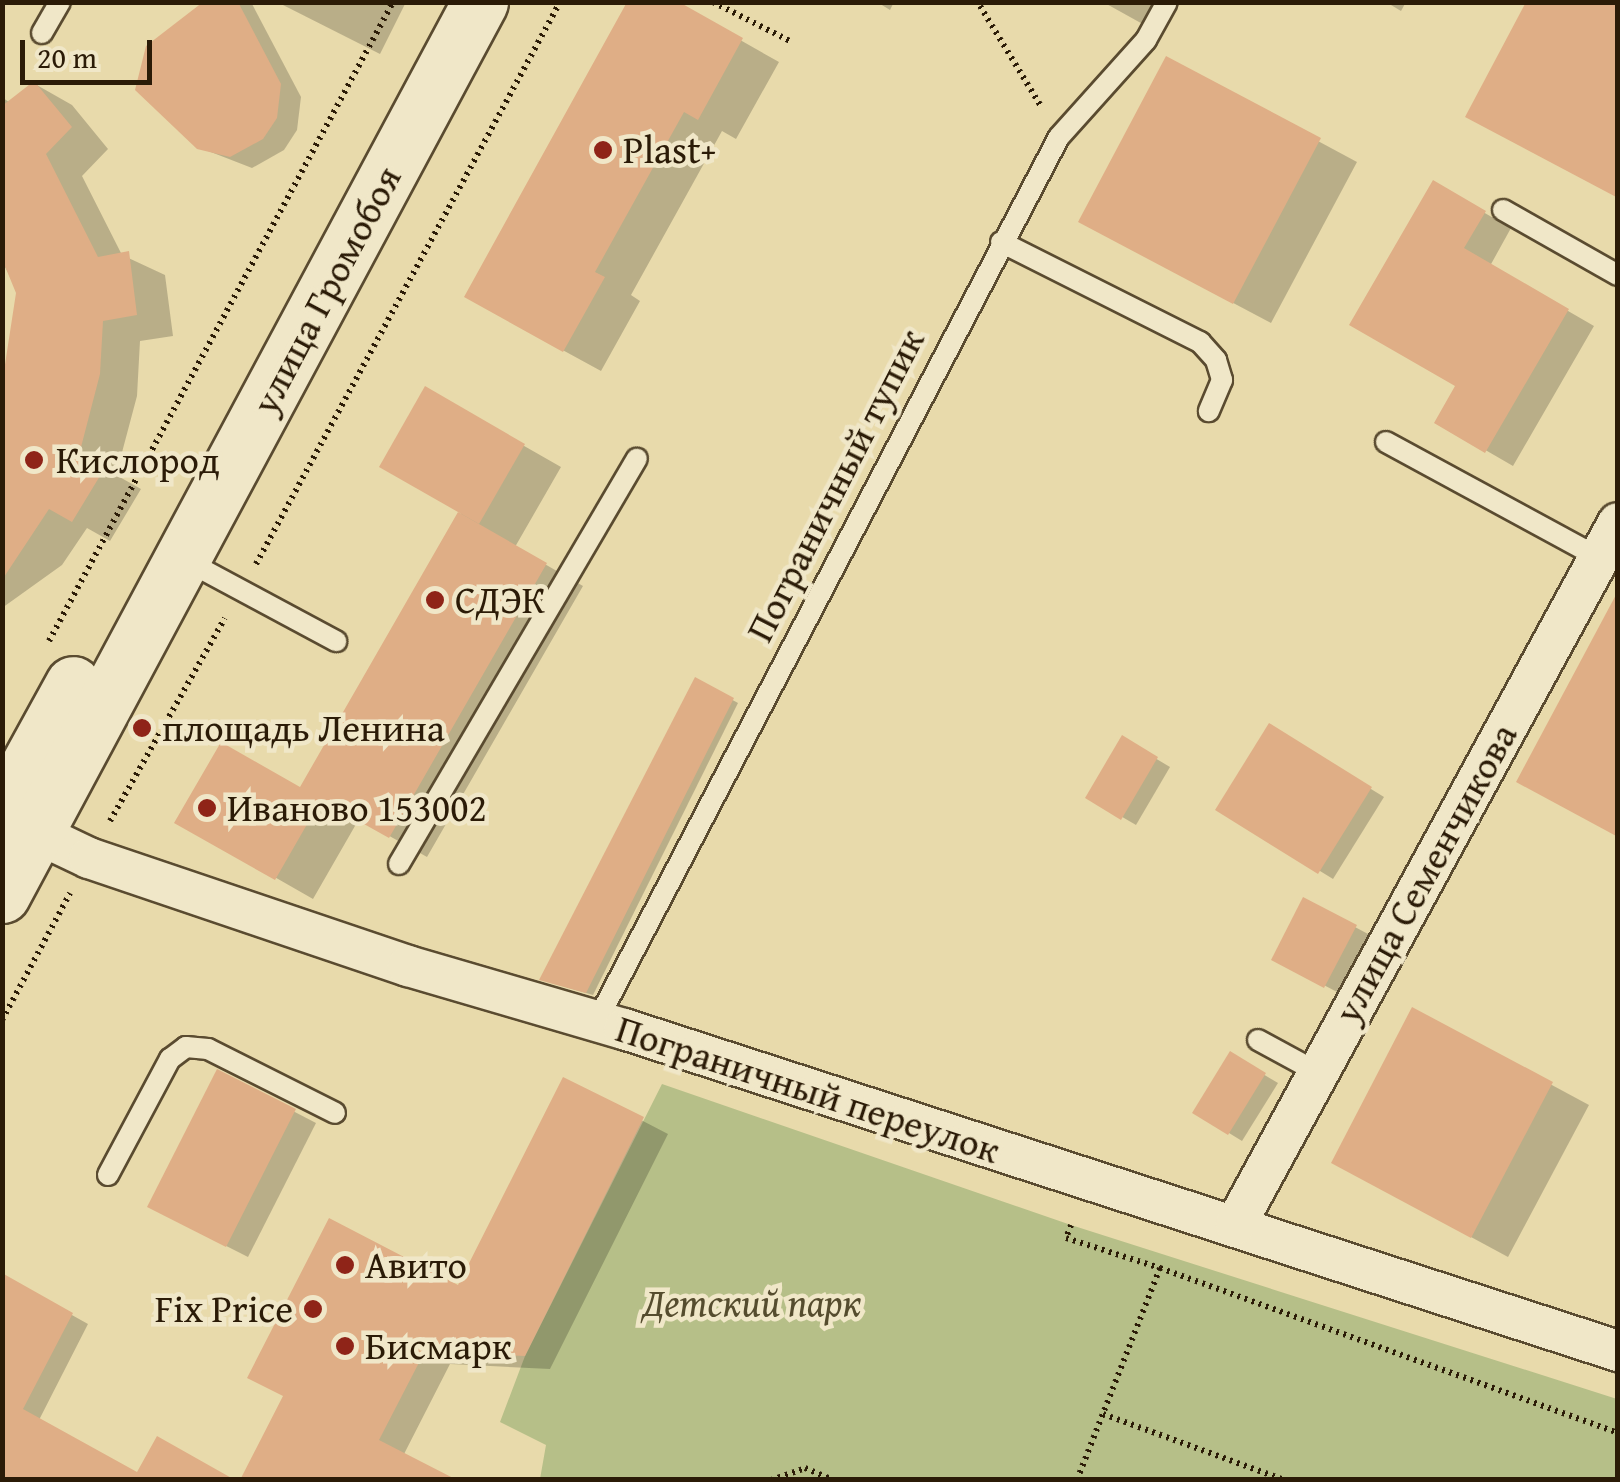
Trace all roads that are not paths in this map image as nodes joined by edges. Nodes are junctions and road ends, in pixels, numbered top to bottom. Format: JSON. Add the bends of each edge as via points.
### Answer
{"nodes":[{"id":1,"x":60,"y":2,"type":"edge"},
{"id":2,"x":437,"y":2,"type":"edge"},
{"id":3,"x":480,"y":2,"type":"edge"},
{"id":4,"x":1166,"y":2,"type":"edge"},
{"id":5,"x":42,"y":33,"type":"dead end"},
{"id":6,"x":1502,"y":210,"type":"dead end"},
{"id":7,"x":1002,"y":242,"type":"junction"},
{"id":8,"x":1618,"y":276,"type":"edge"},
{"id":9,"x":1210,"y":411,"type":"dead end"},
{"id":10,"x":1386,"y":442,"type":"dead end"},
{"id":11,"x":637,"y":460,"type":"dead end"},
{"id":12,"x":1608,"y":540,"type":"edge"},
{"id":13,"x":182,"y":558,"type":"junction"},
{"id":14,"x":336,"y":641,"type":"dead end"},
{"id":15,"x":14,"y":821,"type":"edge"},
{"id":16,"x":399,"y":864,"type":"dead end"},
{"id":17,"x":2,"y":895,"type":"edge"},
{"id":18,"x":597,"y":1021,"type":"junction"},
{"id":19,"x":1258,"y":1040,"type":"dead end"},
{"id":20,"x":1316,"y":1072,"type":"junction"},
{"id":21,"x":334,"y":1113,"type":"dead end"},
{"id":22,"x":108,"y":1175,"type":"dead end"},
{"id":23,"x":1236,"y":1224,"type":"junction"},
{"id":24,"x":1618,"y":1351,"type":"edge"}],
"edges":[{"from":1,"to":5,"type":"lane"},
{"from":2,"to":15,"type":"main road","name":"улица Громобоя"},
{"from":3,"to":13,"type":"main road","name":"улица Громобоя"},
{"from":4,"to":7,"type":"lane","name":"Пограничный тупик","via":[[1146,40],[1060,137]]},
{"from":6,"to":8,"type":"lane"},
{"from":7,"to":9,"type":"lane","via":[[1200,342],[1222,380]]},
{"from":7,"to":18,"type":"lane","name":"Пограничный тупик"},
{"from":10,"to":12,"type":"lane"},
{"from":11,"to":16,"type":"lane"},
{"from":12,"to":20,"type":"street","name":"улица Семенчикова"},
{"from":13,"to":14,"type":"lane"},
{"from":13,"to":15,"type":"main road","name":"улица Громобоя"},
{"from":15,"to":17,"type":"main road","name":"улица Громобоя"},
{"from":15,"to":18,"type":"street","name":"Пограничный переулок","via":[[89,858],[408,966]]},
{"from":18,"to":23,"type":"street","name":"Пограничный переулок"},
{"from":19,"to":20,"type":"lane"},
{"from":20,"to":23,"type":"street","name":"улица Семенчикова"},
{"from":21,"to":22,"type":"lane","via":[[208,1049],[186,1047],[170,1059]]},
{"from":23,"to":24,"type":"street","name":"Пограничный переулок"}]}
